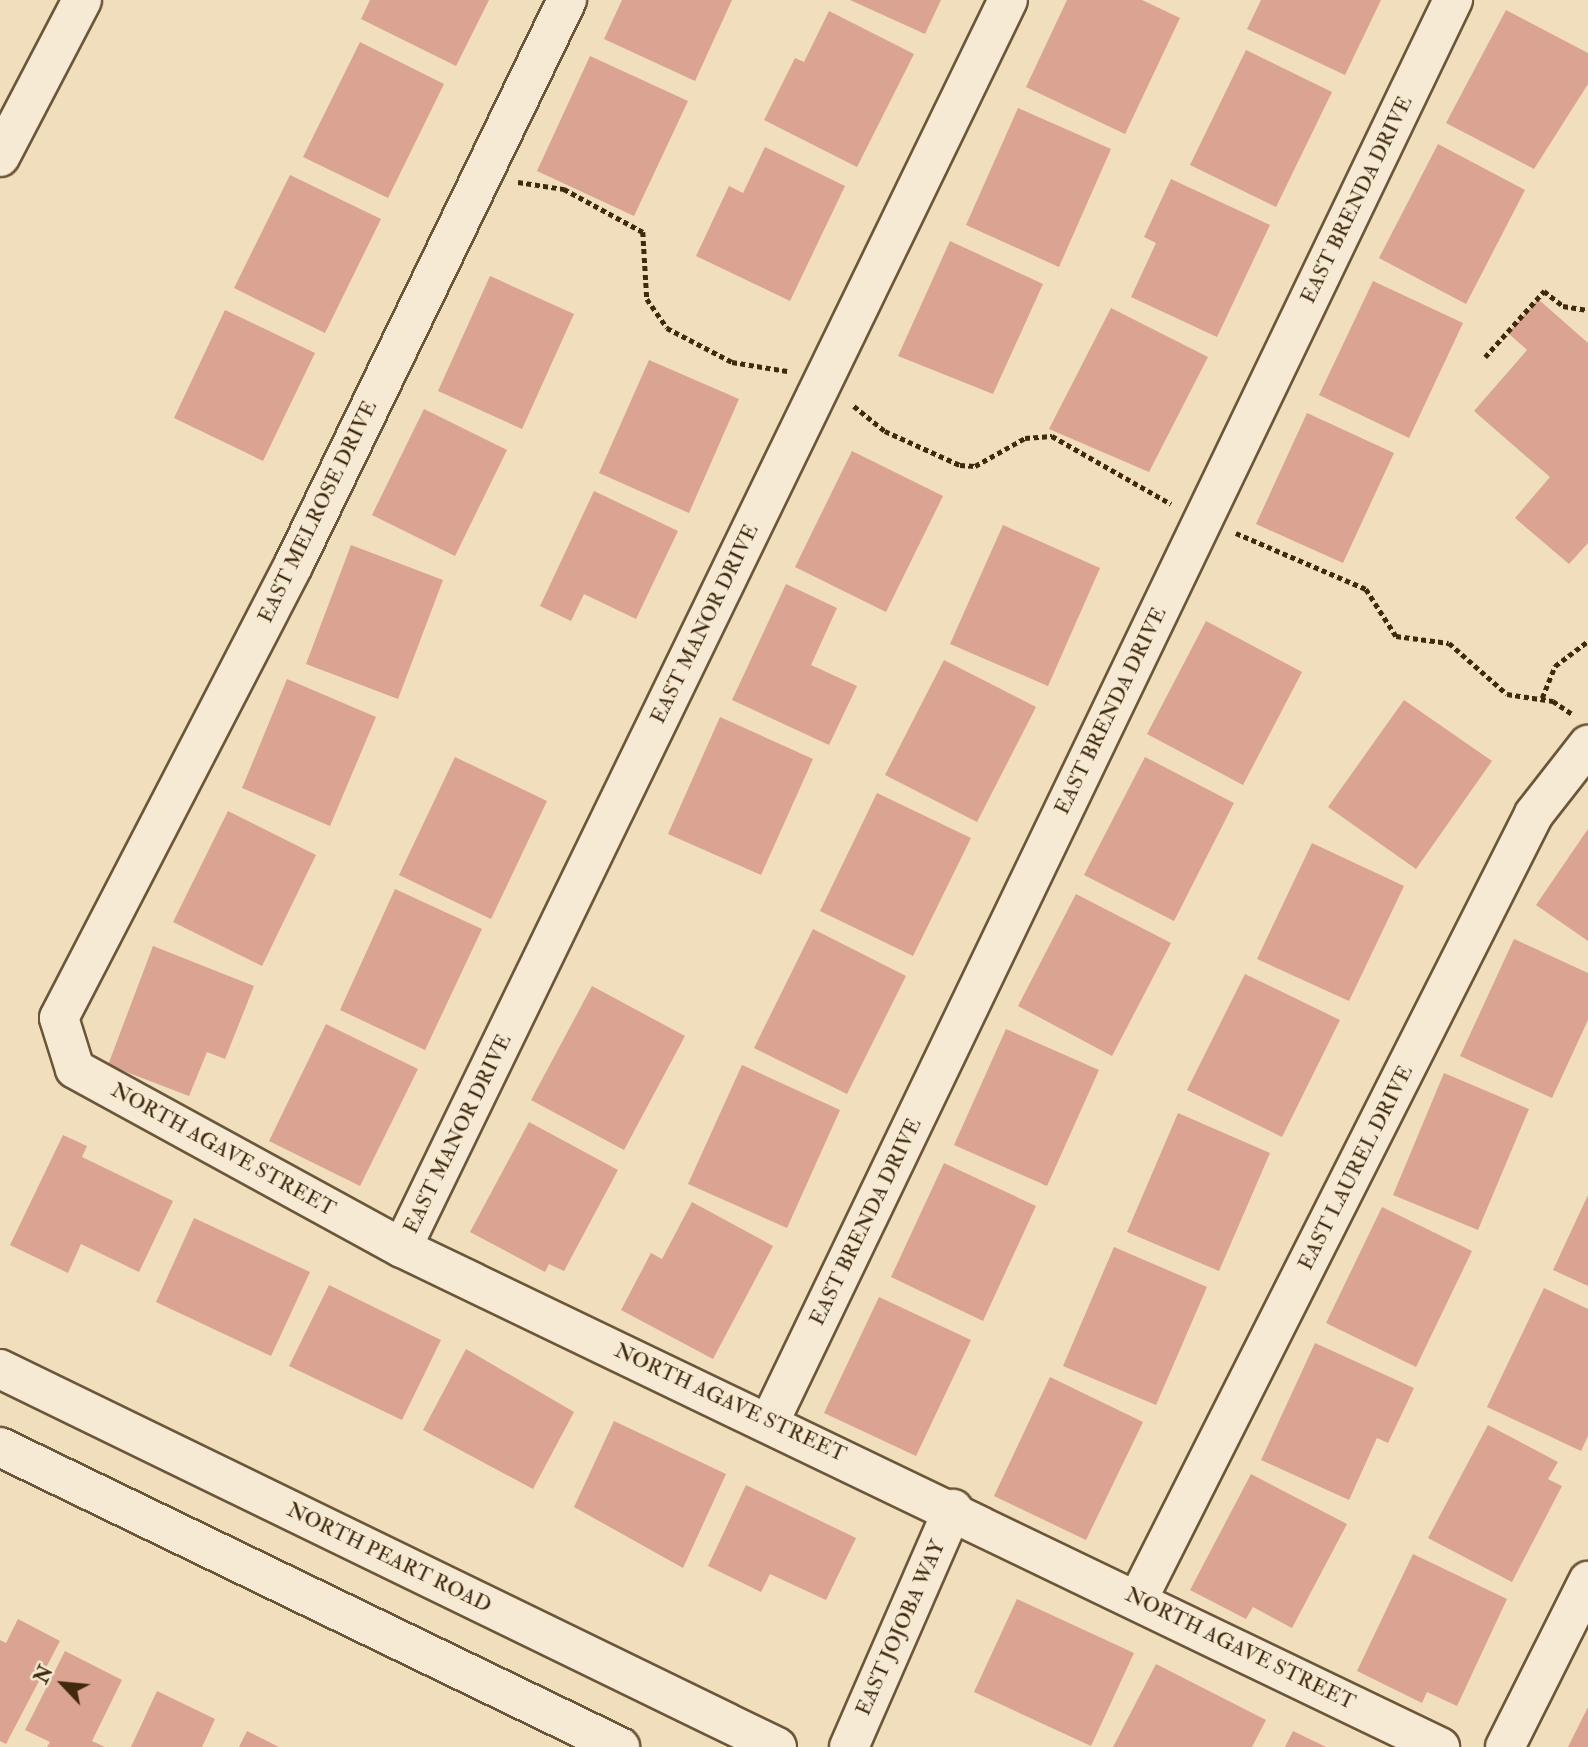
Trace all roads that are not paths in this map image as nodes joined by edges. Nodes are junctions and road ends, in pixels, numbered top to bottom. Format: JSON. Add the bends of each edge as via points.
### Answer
{"nodes":[{"id":1,"x":82,"y":0,"type":"edge"},
{"id":2,"x":567,"y":0,"type":"edge"},
{"id":3,"x":1009,"y":0,"type":"edge"},
{"id":4,"x":1453,"y":0,"type":"edge"},
{"id":5,"x":0,"y":156,"type":"edge"},
{"id":6,"x":1583,"y":732,"type":"edge"},
{"id":7,"x":60,"y":1018,"type":"joint"},
{"id":8,"x":402,"y":1248,"type":"junction"},
{"id":9,"x":0,"y":1369,"type":"edge"},
{"id":10,"x":770,"y":1421,"type":"junction"},
{"id":11,"x":0,"y":1447,"type":"edge"},
{"id":12,"x":953,"y":1509,"type":"junction"},
{"id":13,"x":1588,"y":1581,"type":"edge"},
{"id":14,"x":1138,"y":1599,"type":"junction"},
{"id":15,"x":620,"y":1747,"type":"edge"},
{"id":16,"x":778,"y":1747,"type":"edge"},
{"id":17,"x":849,"y":1747,"type":"edge"},
{"id":18,"x":1440,"y":1747,"type":"edge"},
{"id":19,"x":1504,"y":1747,"type":"edge"}],
"edges":[{"from":1,"to":5,"type":"street"},
{"from":2,"to":7,"type":"street","name":"EAST MELROSE DRIVE","via":[[294,564]]},
{"from":3,"to":8,"type":"street","name":"EAST MANOR DRIVE"},
{"from":4,"to":10,"type":"street","name":"EAST BRENDA DRIVE"},
{"from":6,"to":14,"type":"street","name":"EAST LAUREL DRIVE","via":[[1534,814]]},
{"from":7,"to":8,"type":"street","name":"NORTH AGAVE STREET","via":[[75,1069]]},
{"from":8,"to":10,"type":"street","name":"NORTH AGAVE STREET"},
{"from":9,"to":16,"type":"street","name":"NORTH PEART ROAD"},
{"from":10,"to":12,"type":"street","name":"NORTH AGAVE STREET"},
{"from":11,"to":15,"type":"street"},
{"from":12,"to":14,"type":"street","name":"NORTH AGAVE STREET"},
{"from":12,"to":17,"type":"street","name":"EAST JOJOBA WAY"},
{"from":13,"to":19,"type":"street"},
{"from":14,"to":18,"type":"street","name":"NORTH AGAVE STREET"}]}
